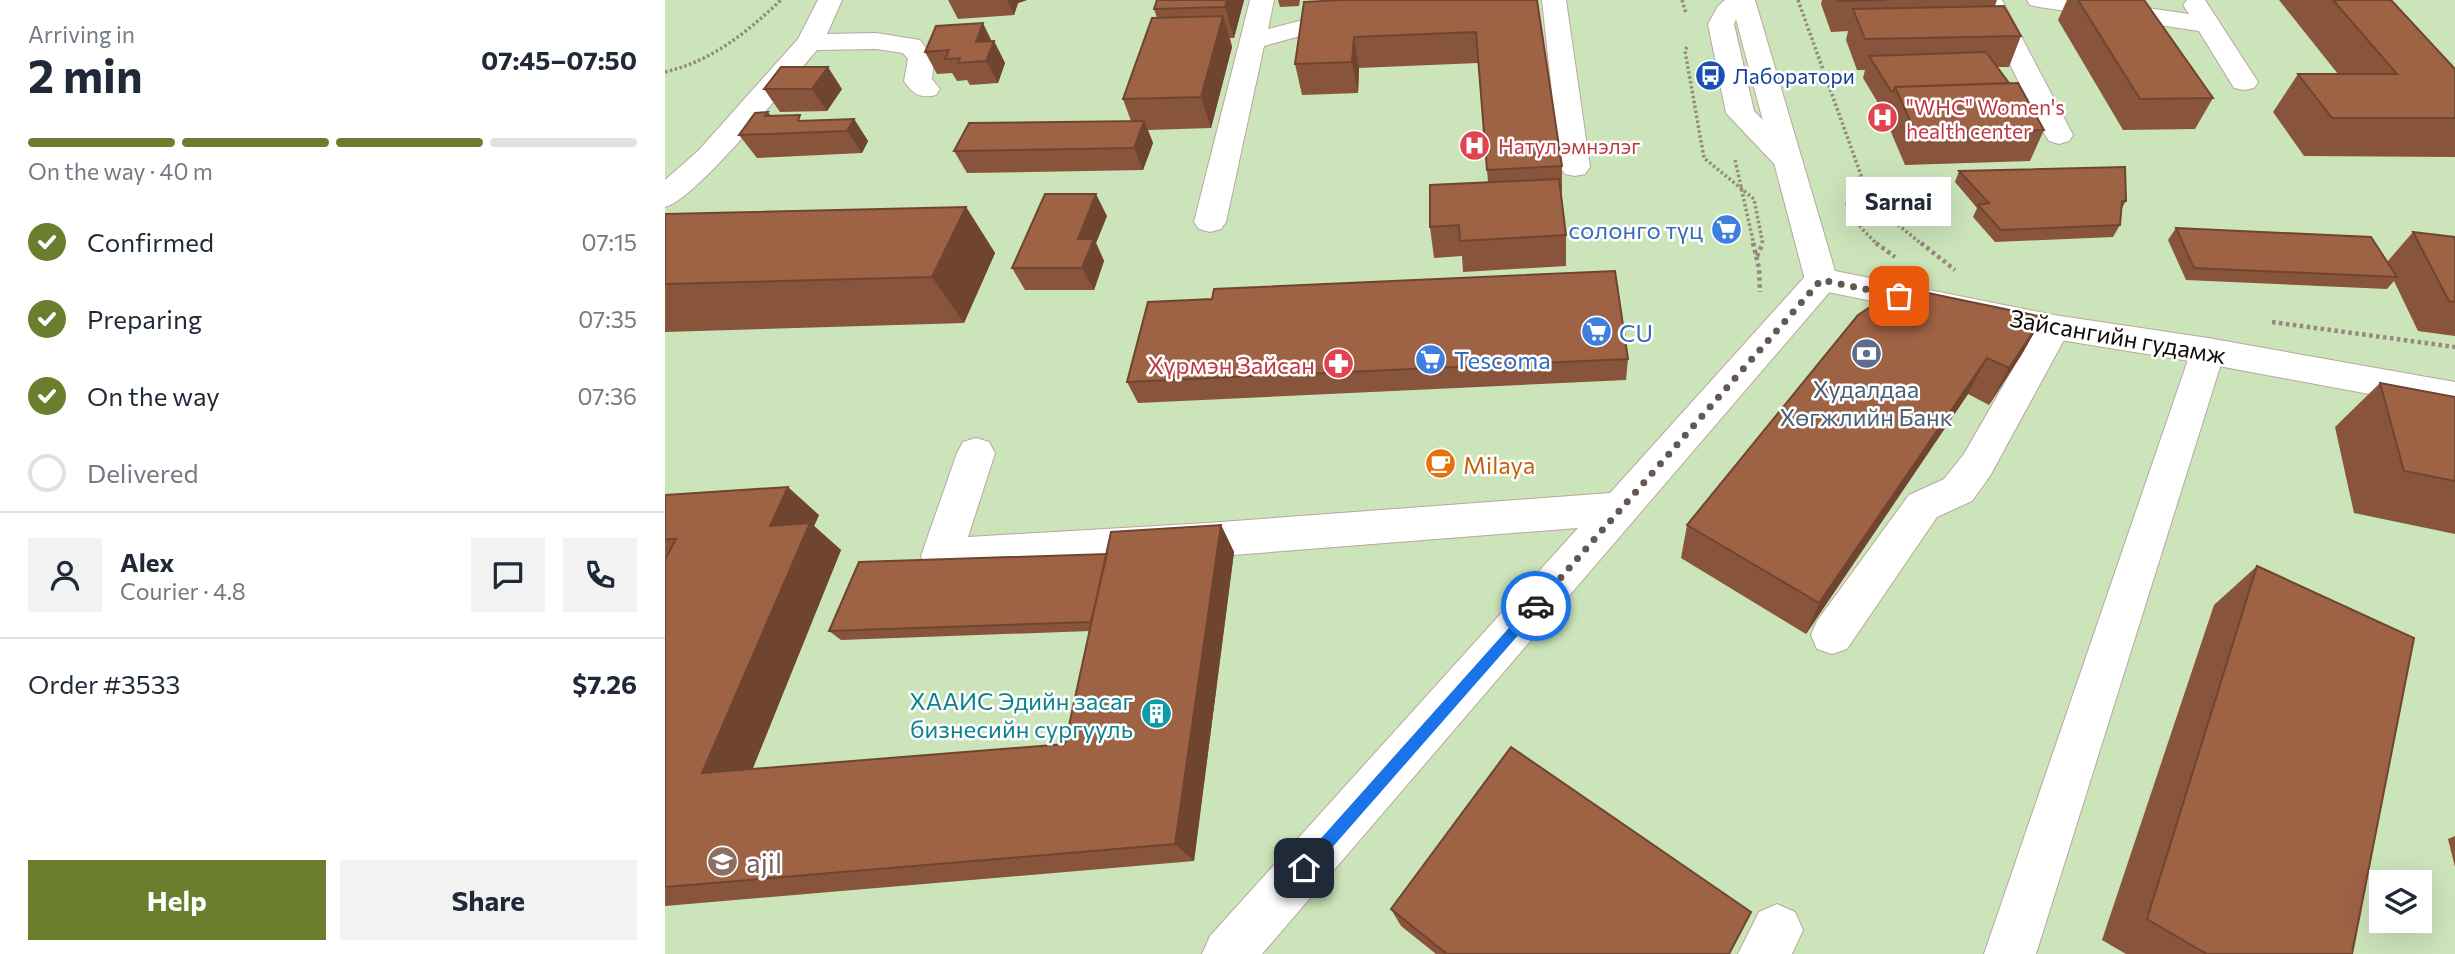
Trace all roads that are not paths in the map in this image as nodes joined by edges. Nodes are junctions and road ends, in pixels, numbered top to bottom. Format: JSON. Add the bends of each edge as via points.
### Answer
{"nodes":[{"id":1,"x":830,"y":0,"type":"edge"},
{"id":2,"x":1262,"y":0,"type":"edge"},
{"id":3,"x":1328,"y":0,"type":"edge"},
{"id":4,"x":1554,"y":0,"type":"edge"},
{"id":5,"x":1742,"y":0,"type":"edge"},
{"id":6,"x":1990,"y":0,"type":"edge"},
{"id":7,"x":2039,"y":0,"type":"edge"},
{"id":8,"x":2193,"y":0,"type":"edge"},
{"id":9,"x":2210,"y":25,"type":"junction"},
{"id":10,"x":1252,"y":40,"type":"junction"},
{"id":11,"x":810,"y":42,"type":"junction"},
{"id":12,"x":2244,"y":82,"type":"dead end"},
{"id":13,"x":926,"y":89,"type":"dead end"},
{"id":14,"x":2059,"y":135,"type":"dead end"},
{"id":15,"x":702,"y":163,"type":"junction"},
{"id":16,"x":1575,"y":167,"type":"dead end"},
{"id":17,"x":665,"y":197,"type":"edge"},
{"id":18,"x":1210,"y":222,"type":"dead end"},
{"id":19,"x":668,"y":229,"type":"edge"},
{"id":20,"x":1821,"y":280,"type":"junction"},
{"id":21,"x":2054,"y":327,"type":"junction"},
{"id":22,"x":2202,"y":368,"type":"junction"},
{"id":23,"x":2455,"y":396,"type":"edge"},
{"id":24,"x":976,"y":453,"type":"dead end"},
{"id":25,"x":1623,"y":508,"type":"junction"},
{"id":26,"x":1832,"y":635,"type":"dead end"},
{"id":27,"x":1228,"y":954,"type":"edge"},
{"id":28,"x":2010,"y":954,"type":"edge"}],
"edges":[{"from":1,"to":11,"type":"street"},
{"from":2,"to":10,"type":"street"},
{"from":3,"to":10,"type":"street","via":[[1317,24]]},
{"from":4,"to":16,"type":"street"},
{"from":5,"to":20,"type":"street"},
{"from":6,"to":14,"type":"street"},
{"from":7,"to":9,"type":"street"},
{"from":8,"to":9,"type":"street"},
{"from":9,"to":12,"type":"street"},
{"from":10,"to":18,"type":"street"},
{"from":11,"to":13,"type":"street","via":[[876,41],[911,46],[921,59],[918,81]]},
{"from":11,"to":15,"type":"street"},
{"from":15,"to":17,"type":"street"},
{"from":15,"to":19,"type":"street"},
{"from":20,"to":21,"type":"street","name":"Зайсангийн гудамж"},
{"from":20,"to":25,"type":"street"},
{"from":21,"to":22,"type":"street","name":"Зайсангийн гудамж"},
{"from":21,"to":26,"type":"street","via":[[1977,464],[1958,490],[1923,506]]},
{"from":22,"to":23,"type":"street","name":"Зайсангийн гудамж"},
{"from":22,"to":28,"type":"street"},
{"from":24,"to":25,"type":"street","via":[[941,556]]},
{"from":25,"to":27,"type":"street"}]}
